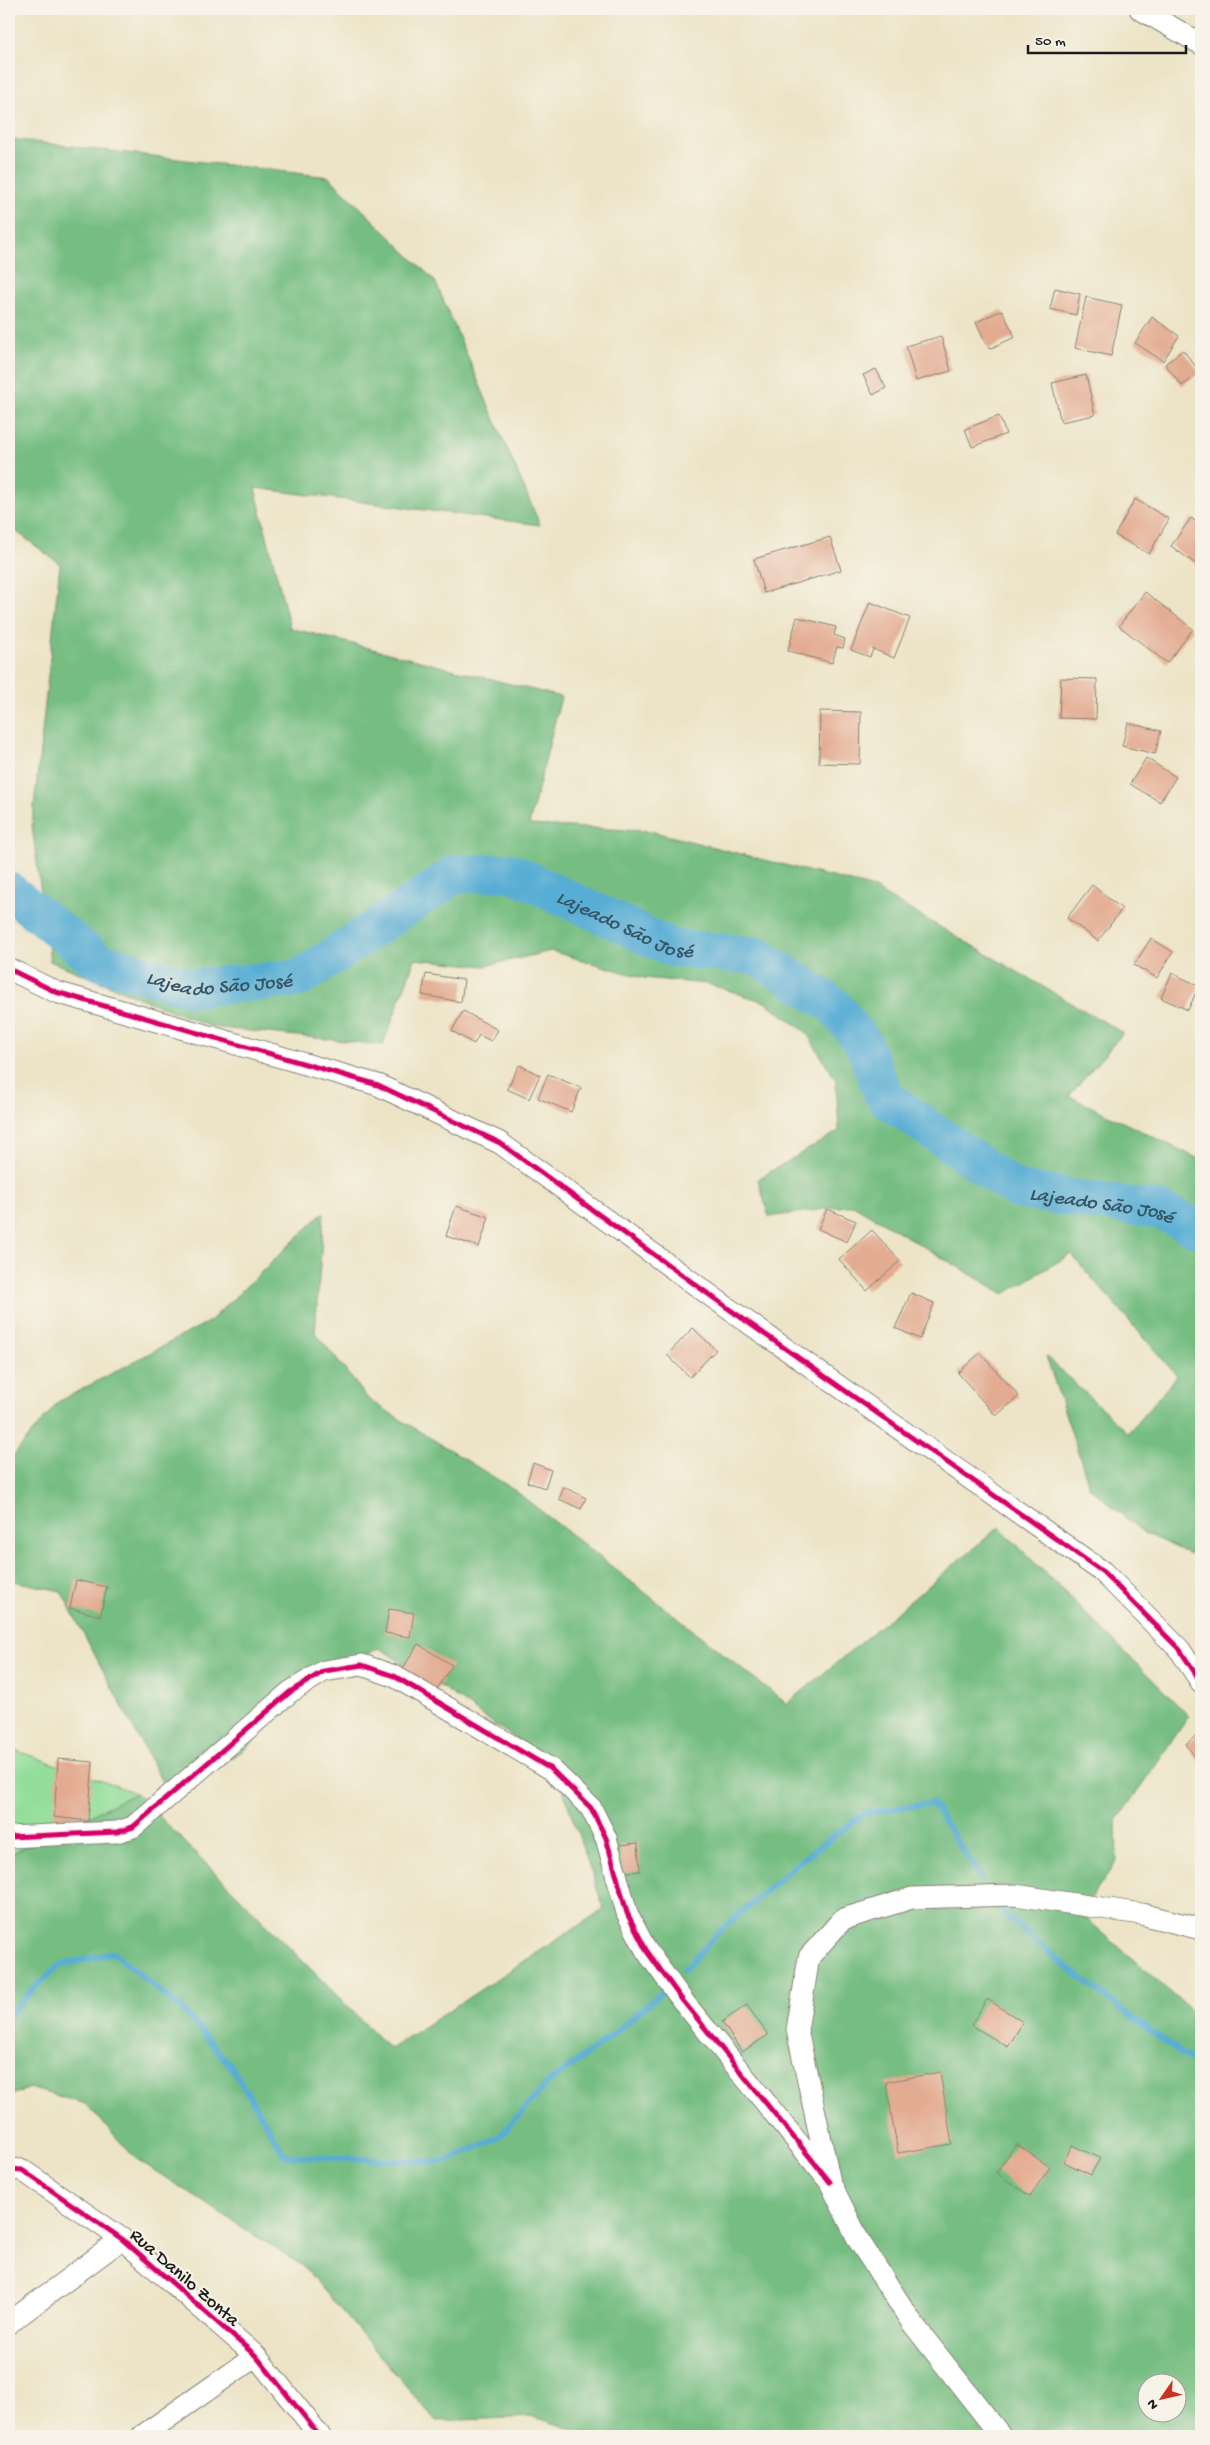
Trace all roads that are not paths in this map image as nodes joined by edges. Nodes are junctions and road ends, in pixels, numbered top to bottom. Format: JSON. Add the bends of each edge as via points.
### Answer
{"nodes":[{"id":1,"x":1140,"y":9,"type":"edge"},
{"id":2,"x":1201,"y":44,"type":"edge"},
{"id":3,"x":9,"y":969,"type":"edge"},
{"id":4,"x":1201,"y":1682,"type":"edge"},
{"id":5,"x":9,"y":1837,"type":"edge"},
{"id":6,"x":1201,"y":1929,"type":"edge"},
{"id":7,"x":9,"y":2169,"type":"edge"},
{"id":8,"x":830,"y":2182,"type":"junction"},
{"id":9,"x":122,"y":2239,"type":"junction"},
{"id":10,"x":9,"y":2324,"type":"edge"},
{"id":11,"x":256,"y":2356,"type":"junction"},
{"id":12,"x":142,"y":2436,"type":"edge"},
{"id":13,"x":320,"y":2436,"type":"edge"},
{"id":14,"x":1002,"y":2436,"type":"edge"}],
"edges":[{"from":1,"to":2,"type":"street"},
{"from":3,"to":4,"type":"street","via":[[56,992],[378,1085],[500,1143],[729,1309],[1103,1572],[1180,1650]]},
{"from":5,"to":8,"type":"street","via":[[117,1832],[133,1827],[290,1692],[324,1671],[362,1665],[394,1676],[551,1769],[591,1808],[606,1838],[627,1913],[646,1950],[683,2001]]},
{"from":6,"to":8,"type":"street","via":[[1141,1914],[1015,1894],[912,1898],[844,1919],[809,1957],[798,2030]]},
{"from":7,"to":9,"type":"street","name":"Rua Danilo Zonta","via":[[22,2170]]},
{"from":8,"to":14,"type":"street","via":[[859,2241],[913,2324]]},
{"from":9,"to":10,"type":"street"},
{"from":9,"to":11,"type":"street","name":"Rua Danilo Zonta"},
{"from":11,"to":12,"type":"street"},
{"from":11,"to":13,"type":"street","name":"Rua Danilo Zonta"}]}
